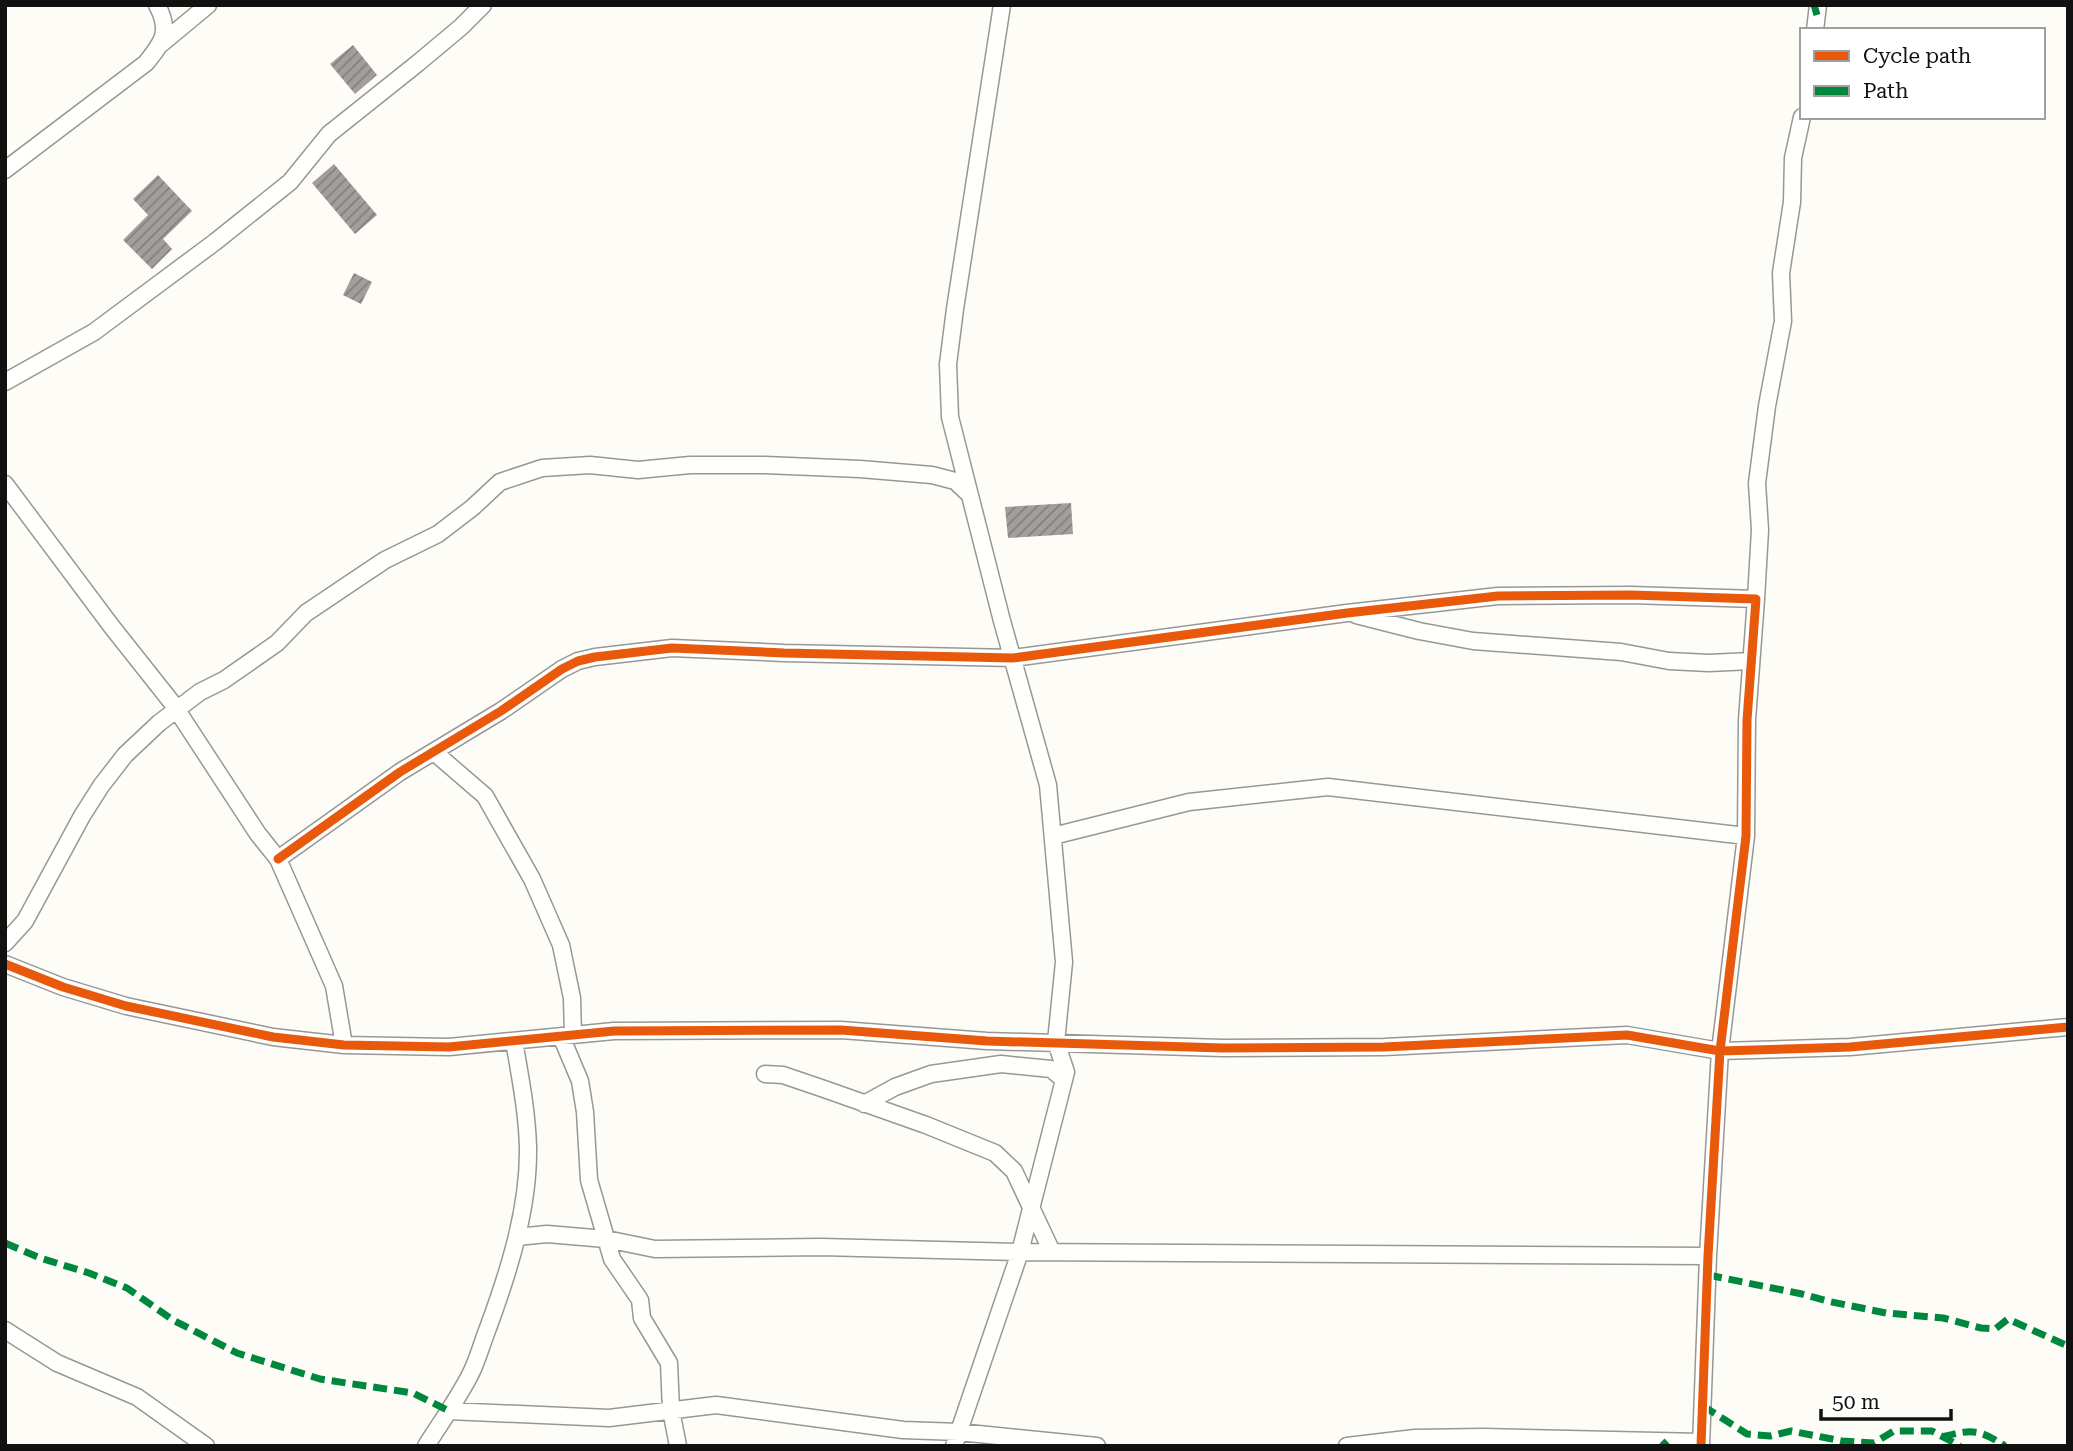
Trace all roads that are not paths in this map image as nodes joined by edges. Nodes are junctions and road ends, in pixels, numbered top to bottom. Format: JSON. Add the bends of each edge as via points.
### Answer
{"nodes":[{"id":1,"x":158,"y":5,"type":"edge"},
{"id":2,"x":208,"y":5,"type":"edge"},
{"id":3,"x":482,"y":5,"type":"edge"},
{"id":4,"x":1002,"y":5,"type":"edge"},
{"id":5,"x":1818,"y":5,"type":"edge"},
{"id":6,"x":1815,"y":28,"type":"edge"},
{"id":7,"x":162,"y":44,"type":"junction"},
{"id":8,"x":1802,"y":119,"type":"edge"},
{"id":9,"x":5,"y":170,"type":"edge"},
{"id":10,"x":5,"y":382,"type":"edge"},
{"id":11,"x":5,"y":484,"type":"edge"},
{"id":12,"x":970,"y":495,"type":"junction"},
{"id":13,"x":1756,"y":599,"type":"junction"},
{"id":14,"x":1347,"y":613,"type":"junction"},
{"id":15,"x":1013,"y":658,"type":"junction"},
{"id":16,"x":1751,"y":661,"type":"junction"},
{"id":17,"x":176,"y":709,"type":"junction"},
{"id":18,"x":434,"y":752,"type":"junction"},
{"id":19,"x":1053,"y":836,"type":"junction"},
{"id":20,"x":1746,"y":836,"type":"junction"},
{"id":21,"x":278,"y":859,"type":"junction"},
{"id":22,"x":5,"y":943,"type":"edge"},
{"id":23,"x":5,"y":964,"type":"edge"},
{"id":24,"x":2068,"y":1027,"type":"edge"},
{"id":25,"x":567,"y":1036,"type":"junction"},
{"id":26,"x":514,"y":1041,"type":"junction"},
{"id":27,"x":1056,"y":1042,"type":"junction"},
{"id":28,"x":344,"y":1045,"type":"junction"},
{"id":29,"x":1720,"y":1051,"type":"junction"},
{"id":30,"x":765,"y":1074,"type":"dead end"},
{"id":31,"x":1064,"y":1080,"type":"junction"},
{"id":32,"x":864,"y":1104,"type":"junction"},
{"id":33,"x":1030,"y":1209,"type":"junction"},
{"id":34,"x":517,"y":1237,"type":"junction"},
{"id":35,"x":606,"y":1239,"type":"junction"},
{"id":36,"x":1020,"y":1252,"type":"junction"},
{"id":37,"x":1052,"y":1252,"type":"junction"},
{"id":38,"x":1708,"y":1256,"type":"junction"},
{"id":39,"x":5,"y":1330,"type":"edge"},
{"id":40,"x":671,"y":1410,"type":"junction"},
{"id":41,"x":449,"y":1411,"type":"junction"},
{"id":42,"x":989,"y":1435,"type":"junction"},
{"id":43,"x":957,"y":1439,"type":"edge"},
{"id":44,"x":1701,"y":1444,"type":"edge"},
{"id":45,"x":206,"y":1446,"type":"edge"},
{"id":46,"x":426,"y":1446,"type":"edge"},
{"id":47,"x":678,"y":1446,"type":"edge"},
{"id":48,"x":1011,"y":1446,"type":"edge"},
{"id":49,"x":1097,"y":1446,"type":"edge"},
{"id":50,"x":1347,"y":1446,"type":"edge"}],
"edges":[{"from":1,"to":7,"type":"street","via":[[165,30]]},
{"from":2,"to":7,"type":"street"},
{"from":3,"to":10,"type":"street","via":[[329,134],[290,182],[215,243],[94,332]]},
{"from":4,"to":12,"type":"street","via":[[948,364],[950,417]]},
{"from":5,"to":6,"type":"street"},
{"from":7,"to":9,"type":"street","via":[[146,63]]},
{"from":8,"to":13,"type":"street","via":[[1781,273],[1783,321],[1757,483]]},
{"from":11,"to":17,"type":"street"},
{"from":12,"to":15,"type":"street"},
{"from":12,"to":17,"type":"street","via":[[955,481],[932,475],[860,469],[765,465],[542,468],[499,482],[438,534],[376,566],[306,613],[248,665]]},
{"from":13,"to":14,"type":"street","via":[[1498,596]]},
{"from":13,"to":16,"type":"street"},
{"from":14,"to":15,"type":"street"},
{"from":14,"to":16,"type":"street","via":[[1473,641],[1621,652],[1669,661]]},
{"from":15,"to":18,"type":"street","via":[[672,648],[595,657],[562,669]]},
{"from":15,"to":19,"type":"street","via":[[1048,785]]},
{"from":16,"to":20,"type":"street"},
{"from":17,"to":21,"type":"street"},
{"from":17,"to":22,"type":"street","via":[[125,755],[101,786],[25,921]]},
{"from":18,"to":21,"type":"street"},
{"from":18,"to":25,"type":"street","via":[[485,796],[532,879],[561,945],[572,998]]},
{"from":19,"to":20,"type":"street","via":[[1189,802],[1328,787]]},
{"from":19,"to":27,"type":"street","via":[[1064,962]]},
{"from":20,"to":29,"type":"street"},
{"from":21,"to":28,"type":"street","via":[[334,986]]},
{"from":23,"to":28,"type":"street","via":[[126,1006],[273,1037]]},
{"from":24,"to":29,"type":"street","via":[[1850,1047]]},
{"from":25,"to":26,"type":"street"},
{"from":25,"to":27,"type":"street","via":[[614,1031],[841,1030]]},
{"from":25,"to":35,"type":"street","via":[[580,1081],[589,1180]]},
{"from":26,"to":28,"type":"street","via":[[449,1047]]},
{"from":26,"to":34,"type":"street","via":[[528,1147]]},
{"from":27,"to":29,"type":"street","via":[[1384,1047],[1627,1035]]},
{"from":27,"to":31,"type":"street"},
{"from":29,"to":38,"type":"street"},
{"from":30,"to":32,"type":"street","via":[[783,1075]]},
{"from":31,"to":32,"type":"street","via":[[1051,1069],[1001,1064],[931,1074]]},
{"from":31,"to":33,"type":"street"},
{"from":32,"to":33,"type":"street","via":[[995,1153],[1014,1171]]},
{"from":33,"to":36,"type":"street"},
{"from":33,"to":37,"type":"street"},
{"from":34,"to":35,"type":"street","via":[[547,1234]]},
{"from":34,"to":41,"type":"street","via":[[471,1372]]},
{"from":35,"to":36,"type":"street","via":[[655,1249]]},
{"from":35,"to":40,"type":"street","via":[[612,1259],[640,1300],[649,1333],[669,1363]]},
{"from":36,"to":37,"type":"street"},
{"from":36,"to":43,"type":"street"},
{"from":37,"to":38,"type":"street"},
{"from":38,"to":44,"type":"street"},
{"from":39,"to":45,"type":"street","via":[[57,1363],[137,1397]]},
{"from":40,"to":41,"type":"street","via":[[609,1418]]},
{"from":40,"to":43,"type":"street","via":[[716,1405]]},
{"from":40,"to":47,"type":"street"},
{"from":41,"to":46,"type":"street"},
{"from":42,"to":43,"type":"street"},
{"from":42,"to":48,"type":"street"},
{"from":42,"to":49,"type":"street"},
{"from":44,"to":50,"type":"street","via":[[1483,1437]]}]}
